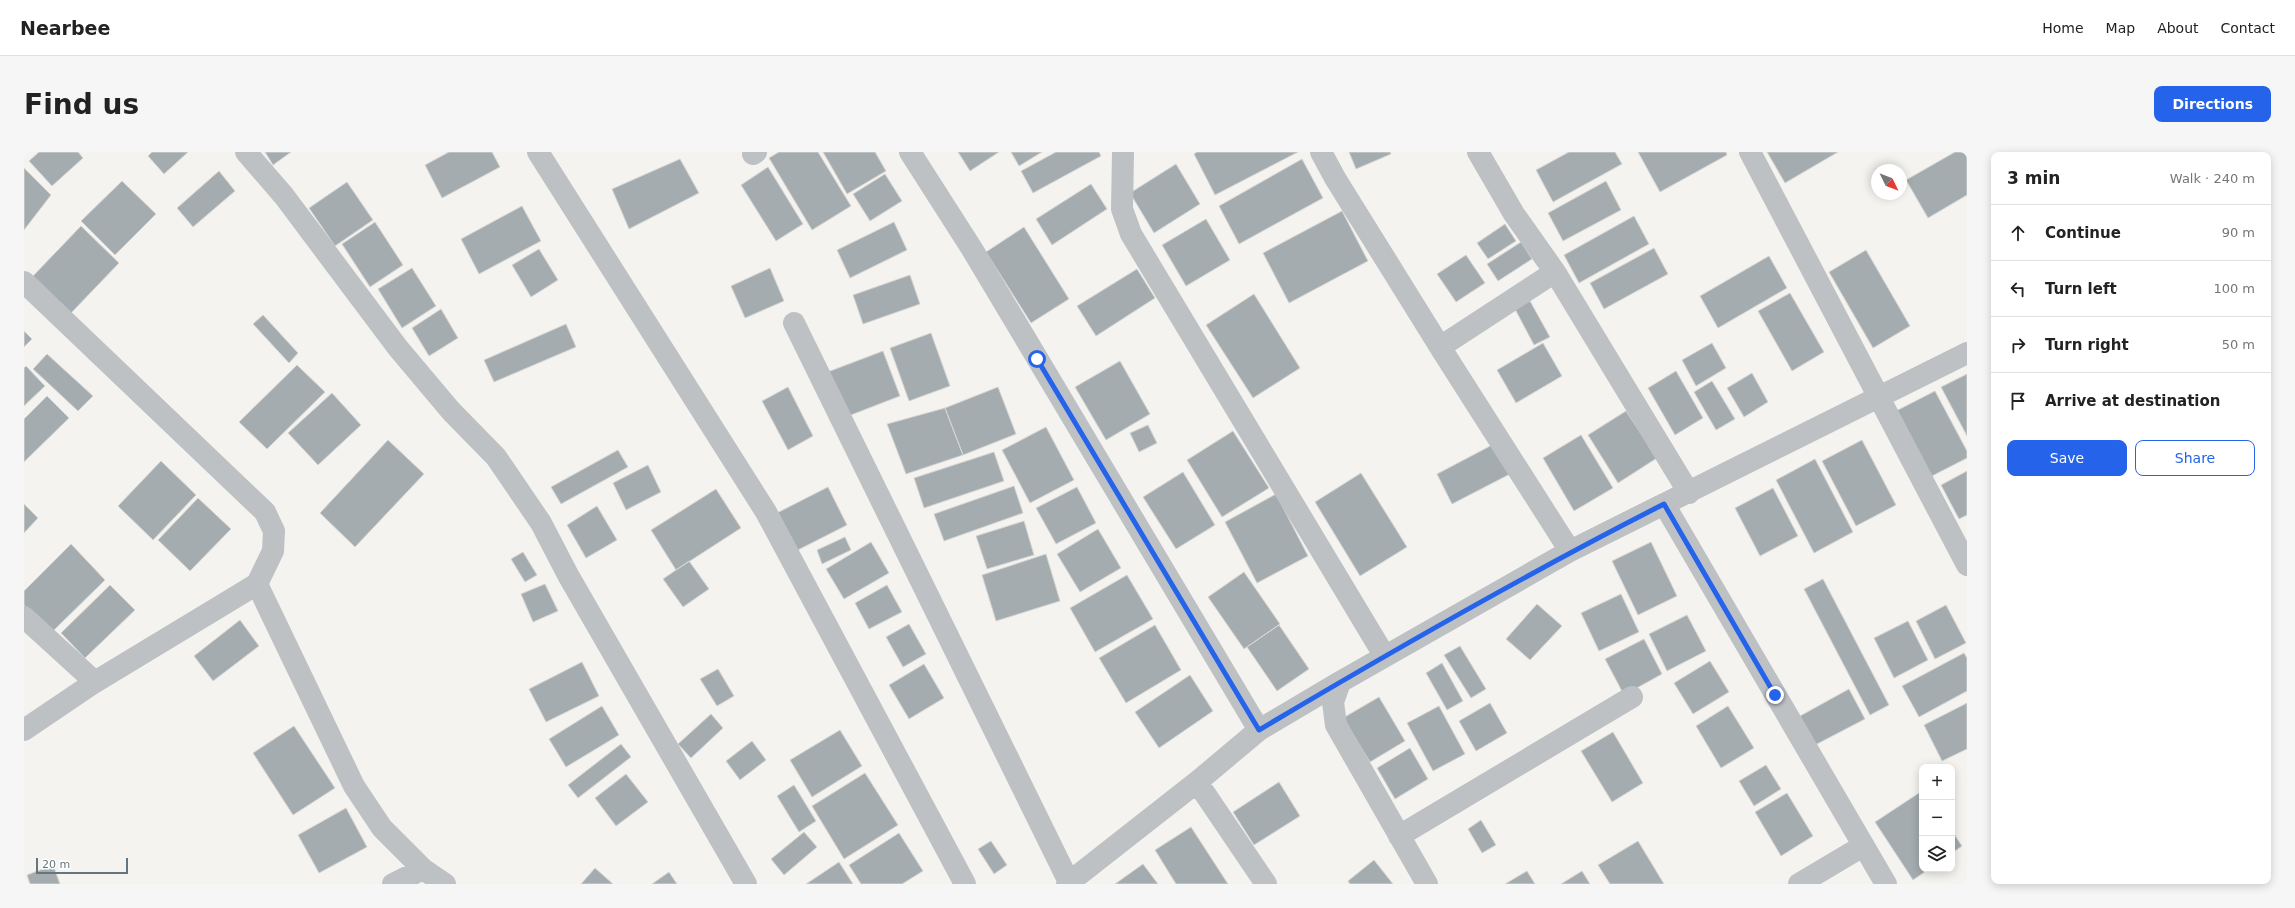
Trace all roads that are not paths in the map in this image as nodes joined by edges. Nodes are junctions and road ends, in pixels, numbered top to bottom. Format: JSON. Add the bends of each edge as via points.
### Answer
{"nodes":[{"id":1,"x":246,"y":152,"type":"edge"},
{"id":2,"x":538,"y":152,"type":"edge"},
{"id":3,"x":910,"y":152,"type":"edge"},
{"id":4,"x":1123,"y":152,"type":"edge"},
{"id":5,"x":1321,"y":152,"type":"edge"},
{"id":6,"x":1478,"y":152,"type":"edge"},
{"id":7,"x":1750,"y":152,"type":"edge"},
{"id":8,"x":1555,"y":272,"type":"junction"},
{"id":9,"x":24,"y":282,"type":"edge"},
{"id":10,"x":794,"y":323,"type":"dead end"},
{"id":11,"x":1440,"y":347,"type":"junction"},
{"id":12,"x":1967,"y":352,"type":"edge"},
{"id":13,"x":1879,"y":397,"type":"junction"},
{"id":14,"x":1689,"y":493,"type":"junction"},
{"id":15,"x":1664,"y":504,"type":"junction"},
{"id":16,"x":1570,"y":552,"type":"junction"},
{"id":17,"x":1967,"y":565,"type":"edge"},
{"id":18,"x":257,"y":584,"type":"junction"},
{"id":19,"x":24,"y":617,"type":"edge"},
{"id":20,"x":1384,"y":655,"type":"junction"},
{"id":21,"x":94,"y":682,"type":"junction"},
{"id":22,"x":1340,"y":682,"type":"junction"},
{"id":23,"x":1632,"y":697,"type":"dead end"},
{"id":24,"x":24,"y":730,"type":"edge"},
{"id":25,"x":1259,"y":730,"type":"junction"},
{"id":26,"x":1197,"y":782,"type":"junction"},
{"id":27,"x":1399,"y":836,"type":"junction"},
{"id":28,"x":1863,"y":846,"type":"junction"},
{"id":29,"x":423,"y":869,"type":"junction"},
{"id":30,"x":1068,"y":883,"type":"edge"},
{"id":31,"x":393,"y":884,"type":"edge"},
{"id":32,"x":444,"y":884,"type":"edge"},
{"id":33,"x":746,"y":884,"type":"edge"},
{"id":34,"x":965,"y":884,"type":"edge"},
{"id":35,"x":1266,"y":884,"type":"edge"},
{"id":36,"x":1427,"y":884,"type":"edge"},
{"id":37,"x":1799,"y":884,"type":"edge"},
{"id":38,"x":1886,"y":884,"type":"edge"}],
"edges":[{"from":1,"to":33,"type":"street","via":[[284,196],[398,348],[451,411],[496,457],[541,523],[572,582]]},
{"from":2,"to":34,"type":"street","via":[[766,512]]},
{"from":3,"to":25,"type":"street","via":[[972,249]]},
{"from":4,"to":20,"type":"street","via":[[1122,209],[1131,234]]},
{"from":5,"to":11,"type":"street"},
{"from":6,"to":8,"type":"street","via":[[1514,214]]},
{"from":7,"to":13,"type":"street"},
{"from":8,"to":11,"type":"street"},
{"from":8,"to":14,"type":"street"},
{"from":9,"to":18,"type":"street","via":[[265,512],[274,530],[273,551]]},
{"from":10,"to":30,"type":"street"},
{"from":11,"to":16,"type":"street"},
{"from":12,"to":13,"type":"street"},
{"from":13,"to":14,"type":"street"},
{"from":13,"to":17,"type":"street"},
{"from":14,"to":15,"type":"street"},
{"from":15,"to":16,"type":"street"},
{"from":15,"to":28,"type":"street"},
{"from":16,"to":20,"type":"street"},
{"from":18,"to":21,"type":"street"},
{"from":18,"to":29,"type":"street","via":[[354,786],[382,828]]},
{"from":19,"to":21,"type":"street"},
{"from":20,"to":22,"type":"street"},
{"from":21,"to":24,"type":"street"},
{"from":22,"to":25,"type":"street"},
{"from":22,"to":27,"type":"street","via":[[1333,702],[1336,725]]},
{"from":23,"to":27,"type":"street"},
{"from":25,"to":26,"type":"street"},
{"from":26,"to":30,"type":"street"},
{"from":26,"to":35,"type":"street"},
{"from":27,"to":36,"type":"street"},
{"from":28,"to":37,"type":"street"},
{"from":28,"to":38,"type":"street"},
{"from":29,"to":31,"type":"street"},
{"from":29,"to":32,"type":"street"}]}
